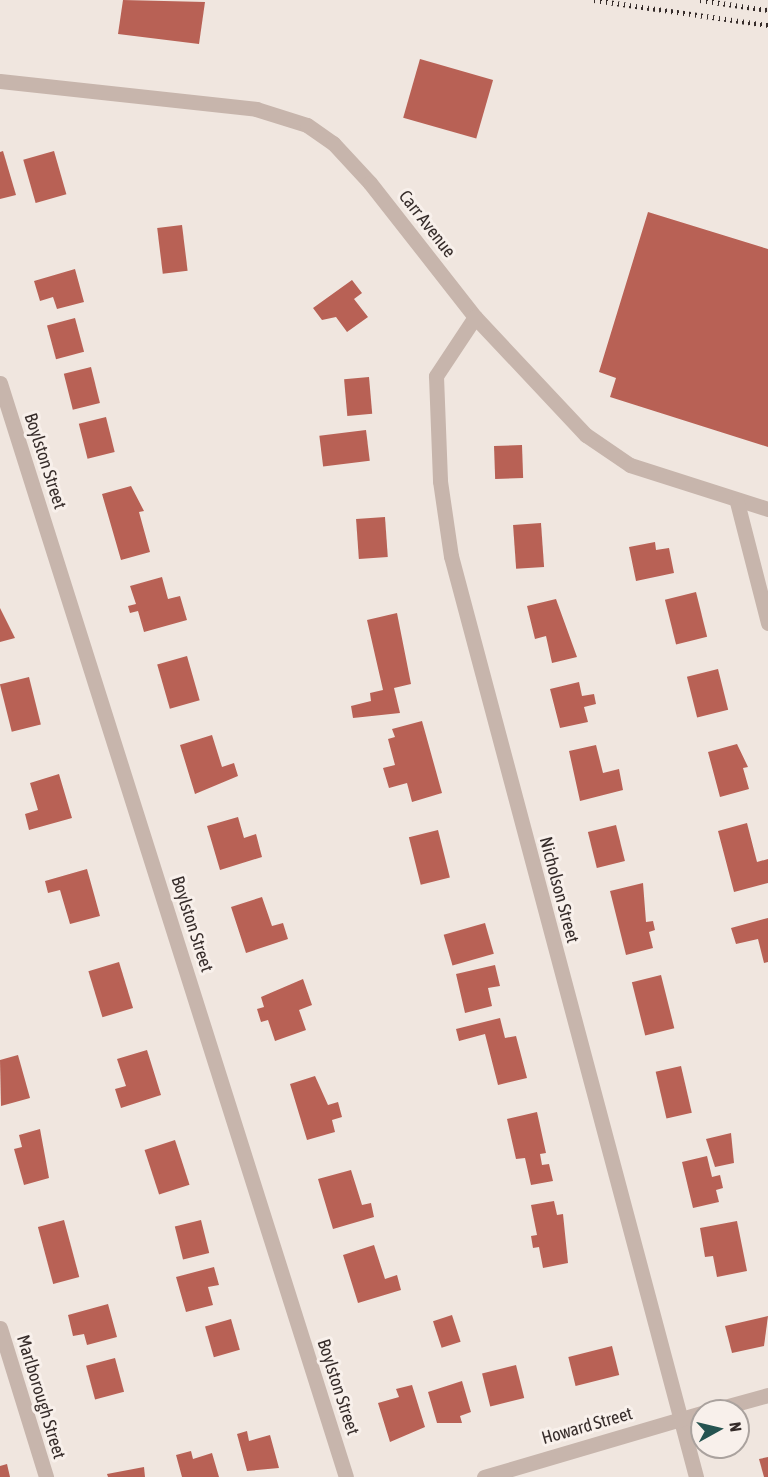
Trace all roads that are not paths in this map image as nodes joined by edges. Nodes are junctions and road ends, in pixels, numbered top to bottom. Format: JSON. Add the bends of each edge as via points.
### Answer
{"nodes":[{"id":1,"x":0,"y":81,"type":"edge"},
{"id":2,"x":475,"y":317,"type":"junction"},
{"id":3,"x":0,"y":383,"type":"edge"},
{"id":4,"x":737,"y":502,"type":"junction"},
{"id":5,"x":768,"y":509,"type":"edge"},
{"id":6,"x":768,"y":623,"type":"edge"},
{"id":7,"x":0,"y":1328,"type":"edge"},
{"id":8,"x":768,"y":1395,"type":"edge"},
{"id":9,"x":750,"y":1400,"type":"edge"},
{"id":10,"x":690,"y":1416,"type":"edge"},
{"id":11,"x":680,"y":1419,"type":"junction"},
{"id":12,"x":46,"y":1477,"type":"edge"},
{"id":13,"x":346,"y":1477,"type":"edge"},
{"id":14,"x":484,"y":1477,"type":"edge"},
{"id":15,"x":696,"y":1477,"type":"edge"}],
"edges":[{"from":1,"to":2,"type":"street","name":"Carr Avenue","via":[[256,109],[307,125],[333,143],[370,183]]},
{"from":2,"to":4,"type":"street","name":"Carr Avenue","via":[[586,435],[630,465]]},
{"from":2,"to":11,"type":"street","name":"Nicholson Street","via":[[436,376],[440,481],[451,556]]},
{"from":3,"to":13,"type":"street","name":"Boylston Street"},
{"from":4,"to":5,"type":"street","name":"Carr Avenue"},
{"from":4,"to":6,"type":"street"},
{"from":7,"to":12,"type":"street","name":"Marlborough Street"},
{"from":8,"to":9,"type":"street"},
{"from":10,"to":11,"type":"street","name":"Howard Street"},
{"from":11,"to":14,"type":"street","name":"Howard Street"},
{"from":11,"to":15,"type":"street","name":"Nicholson Street"}]}
